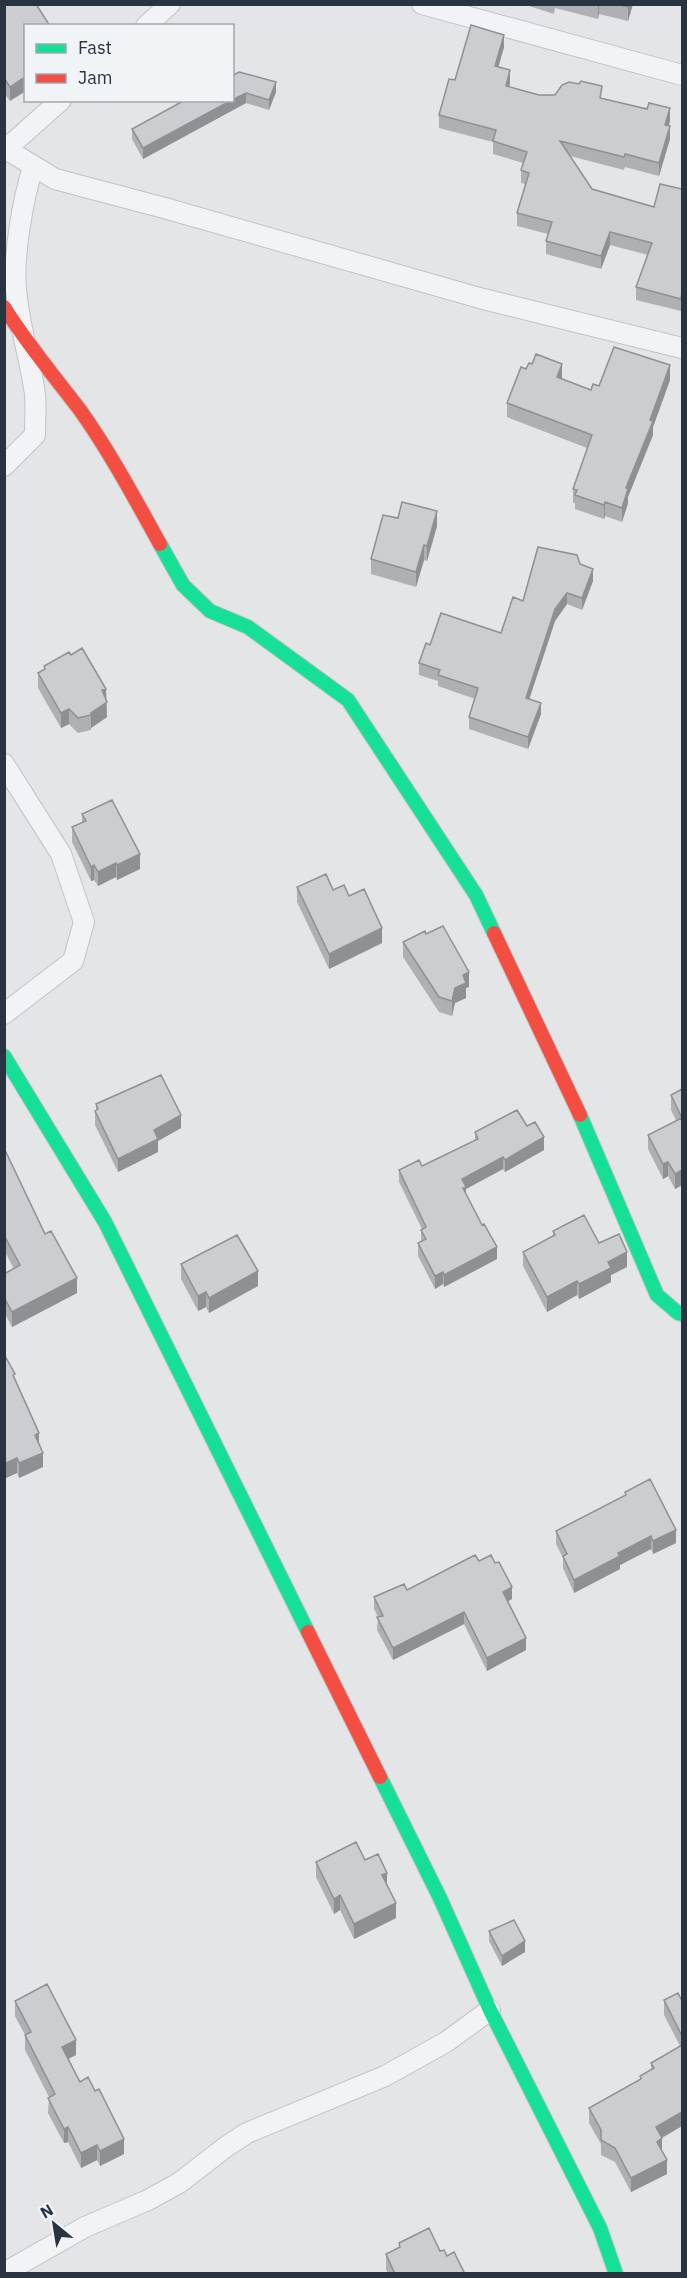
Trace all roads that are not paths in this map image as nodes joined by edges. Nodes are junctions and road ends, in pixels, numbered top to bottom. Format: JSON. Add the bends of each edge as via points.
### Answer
{"nodes":[{"id":1,"x":170,"y":4,"type":"edge"},
{"id":2,"x":422,"y":4,"type":"edge"},
{"id":3,"x":148,"y":24,"type":"edge"},
{"id":4,"x":682,"y":75,"type":"edge"},
{"id":5,"x":59,"y":102,"type":"edge"},
{"id":6,"x":5,"y":149,"type":"edge"},
{"id":7,"x":33,"y":167,"type":"junction"},
{"id":8,"x":4,"y":307,"type":"edge"},
{"id":9,"x":23,"y":338,"type":"junction"},
{"id":10,"x":682,"y":348,"type":"edge"},
{"id":11,"x":4,"y":466,"type":"edge"},
{"id":12,"x":4,"y":764,"type":"edge"},
{"id":13,"x":4,"y":1014,"type":"edge"},
{"id":14,"x":4,"y":1056,"type":"edge"},
{"id":15,"x":682,"y":1314,"type":"edge"},
{"id":16,"x":490,"y":2010,"type":"junction"},
{"id":17,"x":4,"y":2273,"type":"edge"},
{"id":18,"x":616,"y":2274,"type":"edge"}],
"edges":[{"from":1,"to":3,"type":"street"},
{"from":2,"to":4,"type":"street"},
{"from":5,"to":6,"type":"street"},
{"from":6,"to":7,"type":"street"},
{"from":7,"to":9,"type":"street","via":[[25,193],[16,268]]},
{"from":7,"to":10,"type":"street","via":[[55,179],[483,299]]},
{"from":8,"to":9,"type":"street"},
{"from":9,"to":11,"type":"street","via":[[35,394],[35,435]]},
{"from":9,"to":15,"type":"street","via":[[81,412],[183,585],[210,611],[248,627],[348,700],[476,895],[598,1153],[657,1295]]},
{"from":12,"to":13,"type":"street","via":[[61,854],[84,922],[73,961]]},
{"from":14,"to":16,"type":"street","via":[[105,1222],[440,1898]]},
{"from":16,"to":17,"type":"street","via":[[446,2042],[384,2076],[247,2133],[179,2183],[85,2227]]},
{"from":16,"to":18,"type":"street","via":[[600,2228]]}]}
